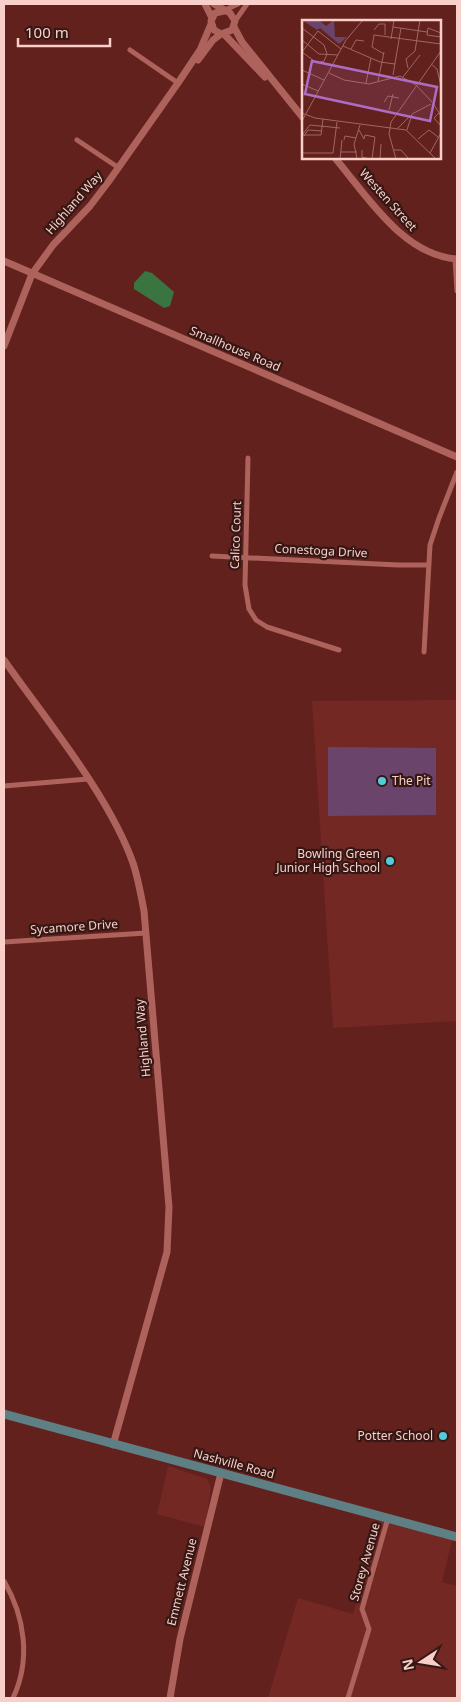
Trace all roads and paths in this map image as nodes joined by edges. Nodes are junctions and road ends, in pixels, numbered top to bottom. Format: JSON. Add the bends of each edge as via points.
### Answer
{"nodes":[{"id":1,"x":205,"y":4,"type":"edge"},
{"id":2,"x":214,"y":4,"type":"edge"},
{"id":3,"x":238,"y":4,"type":"edge"},
{"id":4,"x":246,"y":4,"type":"edge"},
{"id":5,"x":224,"y":11,"type":"junction"},
{"id":6,"x":212,"y":21,"type":"junction"},
{"id":7,"x":234,"y":24,"type":"junction"},
{"id":8,"x":222,"y":34,"type":"junction"},
{"id":9,"x":130,"y":50,"type":"dead end"},
{"id":10,"x":178,"y":83,"type":"junction"},
{"id":11,"x":302,"y":117,"type":"edge"},
{"id":12,"x":77,"y":140,"type":"dead end"},
{"id":13,"x":336,"y":159,"type":"edge"},
{"id":14,"x":119,"y":168,"type":"junction"},
{"id":15,"x":456,"y":259,"type":"edge"},
{"id":16,"x":4,"y":262,"type":"edge"},
{"id":17,"x":32,"y":274,"type":"junction"},
{"id":18,"x":457,"y":291,"type":"edge"},
{"id":19,"x":4,"y":346,"type":"edge"},
{"id":20,"x":457,"y":457,"type":"edge"},
{"id":21,"x":248,"y":458,"type":"dead end"},
{"id":22,"x":457,"y":472,"type":"edge"},
{"id":23,"x":212,"y":556,"type":"dead end"},
{"id":24,"x":247,"y":558,"type":"junction"},
{"id":25,"x":428,"y":565,"type":"junction"},
{"id":26,"x":339,"y":650,"type":"dead end"},
{"id":27,"x":424,"y":652,"type":"dead end"},
{"id":28,"x":4,"y":660,"type":"edge"},
{"id":29,"x":88,"y":779,"type":"junction"},
{"id":30,"x":4,"y":786,"type":"edge"},
{"id":31,"x":146,"y":933,"type":"junction"},
{"id":32,"x":4,"y":942,"type":"edge"},
{"id":33,"x":4,"y":1414,"type":"edge"},
{"id":34,"x":113,"y":1445,"type":"junction"},
{"id":35,"x":221,"y":1473,"type":"junction"},
{"id":36,"x":388,"y":1518,"type":"junction"},
{"id":37,"x":457,"y":1537,"type":"edge"},
{"id":38,"x":4,"y":1581,"type":"edge"},
{"id":39,"x":13,"y":1698,"type":"edge"},
{"id":40,"x":170,"y":1698,"type":"edge"},
{"id":41,"x":348,"y":1698,"type":"edge"}],
"edges":[{"from":1,"to":6,"type":"street"},
{"from":2,"to":5,"type":"street"},
{"from":3,"to":5,"type":"street"},
{"from":4,"to":7,"type":"street"},
{"from":5,"to":6,"type":"street","via":[[218,12]]},
{"from":5,"to":7,"type":"street","via":[[230,13]]},
{"from":6,"to":8,"type":"street","via":[[216,32]]},
{"from":6,"to":10,"type":"street","name":"Highland Way","via":[[200,50]]},
{"from":7,"to":8,"type":"street","via":[[230,32]]},
{"from":7,"to":11,"type":"street","via":[[242,42]]},
{"from":8,"to":10,"type":"street","name":"Highland Way","via":[[213,40]]},
{"from":8,"to":11,"type":"street"},
{"from":9,"to":10,"type":"street"},
{"from":10,"to":14,"type":"street","name":"Highland Way"},
{"from":12,"to":14,"type":"street"},
{"from":13,"to":15,"type":"street","name":"Westen Street","via":[[411,243],[432,254]]},
{"from":14,"to":17,"type":"street","name":"Highland Way"},
{"from":15,"to":18,"type":"street"},
{"from":16,"to":17,"type":"street","name":"Smallhouse Road"},
{"from":17,"to":19,"type":"street","name":"Highland Way"},
{"from":17,"to":20,"type":"street","name":"Smallhouse Road"},
{"from":21,"to":24,"type":"street","name":"Calico Court"},
{"from":22,"to":25,"type":"street","via":[[436,525]]},
{"from":23,"to":24,"type":"street","name":"Conestoga Drive"},
{"from":24,"to":25,"type":"street","name":"Conestoga Drive"},
{"from":24,"to":26,"type":"street","name":"Calico Court","via":[[245,585],[250,611],[256,620],[267,627]]},
{"from":25,"to":27,"type":"street"},
{"from":28,"to":29,"type":"street","name":"Highland Way"},
{"from":29,"to":30,"type":"street"},
{"from":29,"to":31,"type":"street","name":"Highland Way","via":[[132,861]]},
{"from":31,"to":32,"type":"street","name":"Sycamore Drive"},
{"from":31,"to":34,"type":"street","name":"Highland Way","via":[[169,1235]]},
{"from":33,"to":34,"type":"main road","name":"Nashville Road"},
{"from":34,"to":35,"type":"main road","name":"Nashville Road"},
{"from":35,"to":36,"type":"main road","name":"Nashville Road"},
{"from":35,"to":40,"type":"street","name":"Emmett Avenue","via":[[180,1639]]},
{"from":36,"to":37,"type":"main road","name":"Nashville Road"},
{"from":36,"to":41,"type":"street","name":"Storey Avenue","via":[[362,1609],[368,1629]]},
{"from":38,"to":39,"type":"street","via":[[19,1612],[23,1632],[21,1674]]}]}
